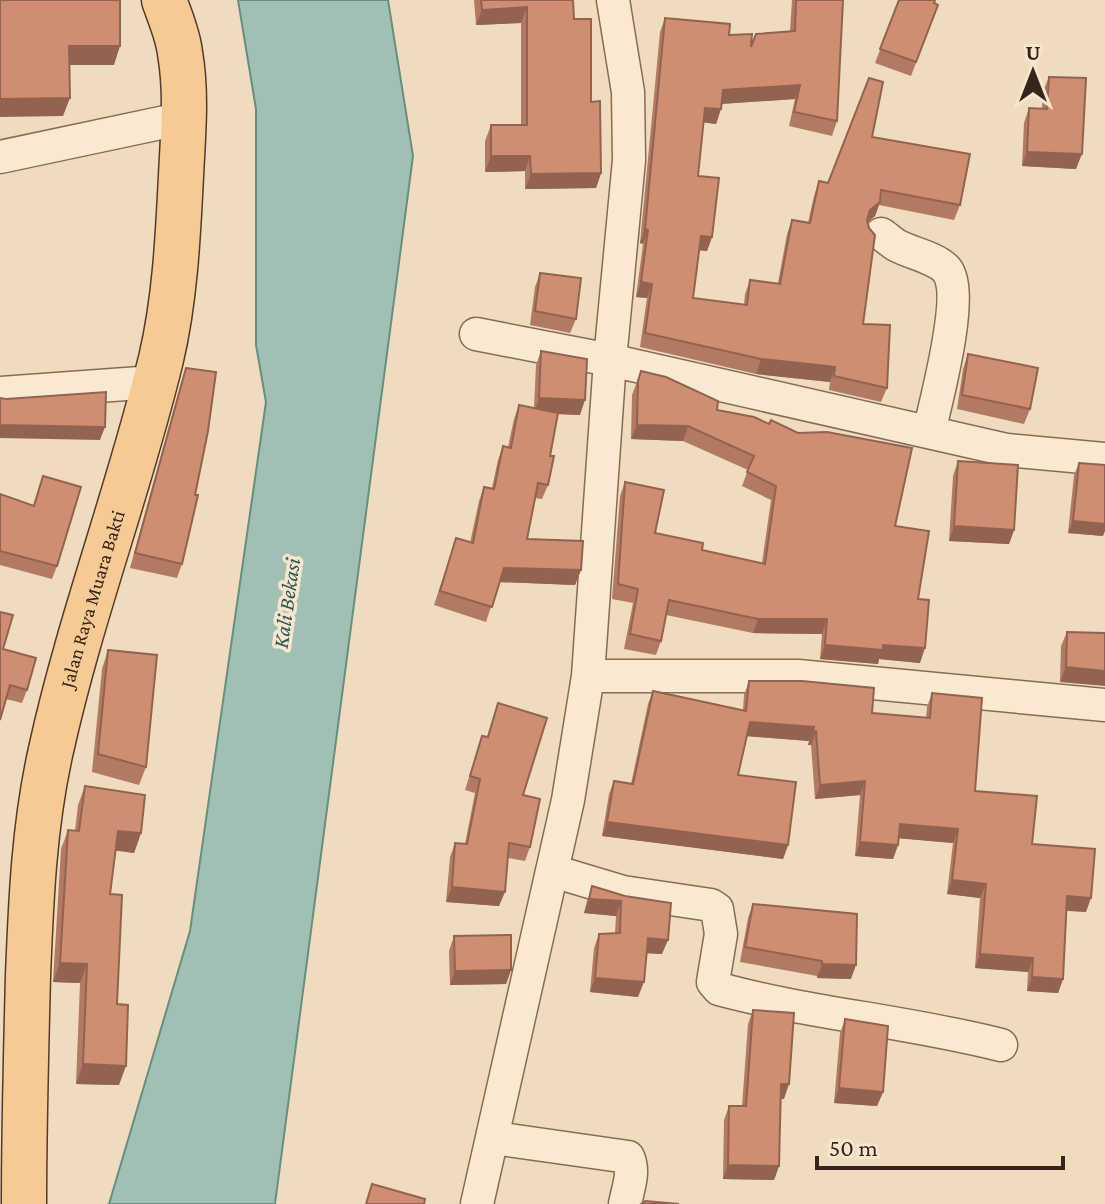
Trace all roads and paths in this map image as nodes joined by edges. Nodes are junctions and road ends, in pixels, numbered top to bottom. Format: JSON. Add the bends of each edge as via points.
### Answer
{"nodes":[{"id":1,"x":164,"y":0,"type":"edge"},
{"id":2,"x":613,"y":0,"type":"edge"},
{"id":3,"x":184,"y":118,"type":"junction"},
{"id":4,"x":0,"y":157,"type":"edge"},
{"id":5,"x":881,"y":234,"type":"dead end"},
{"id":6,"x":476,"y":334,"type":"dead end"},
{"id":7,"x":610,"y":360,"type":"junction"},
{"id":8,"x":154,"y":382,"type":"junction"},
{"id":9,"x":0,"y":393,"type":"edge"},
{"id":10,"x":929,"y":432,"type":"junction"},
{"id":11,"x":1105,"y":459,"type":"edge"},
{"id":12,"x":588,"y":676,"type":"junction"},
{"id":13,"x":1105,"y":705,"type":"edge"},
{"id":14,"x":553,"y":871,"type":"junction"},
{"id":15,"x":1001,"y":1045,"type":"dead end"},
{"id":16,"x":494,"y":1138,"type":"junction"},
{"id":17,"x":24,"y":1204,"type":"edge"},
{"id":18,"x":477,"y":1204,"type":"edge"},
{"id":19,"x":625,"y":1204,"type":"edge"}],
"edges":[{"from":1,"to":3,"type":"main road","name":"Jalan Raya Muara Bakti","via":[[180,50]]},
{"from":2,"to":7,"type":"street","via":[[628,92],[629,160]]},
{"from":3,"to":4,"type":"street"},
{"from":3,"to":8,"type":"main road","name":"Jalan Raya Muara Bakti","via":[[178,243]]},
{"from":5,"to":10,"type":"street","via":[[944,267],[952,279],[948,344]]},
{"from":6,"to":7,"type":"street"},
{"from":7,"to":10,"type":"street"},
{"from":7,"to":12,"type":"street"},
{"from":8,"to":9,"type":"street"},
{"from":8,"to":17,"type":"main road","name":"Jalan Raya Muara Bakti","via":[[99,568],[41,798],[31,904]]},
{"from":10,"to":11,"type":"street","via":[[1007,450]]},
{"from":12,"to":13,"type":"street","via":[[798,676]]},
{"from":12,"to":14,"type":"street"},
{"from":14,"to":15,"type":"street","via":[[623,892],[717,909],[721,934],[713,982],[719,989]]},
{"from":14,"to":16,"type":"street"},
{"from":16,"to":18,"type":"street"},
{"from":16,"to":19,"type":"street","via":[[628,1157],[631,1174]]}]}
